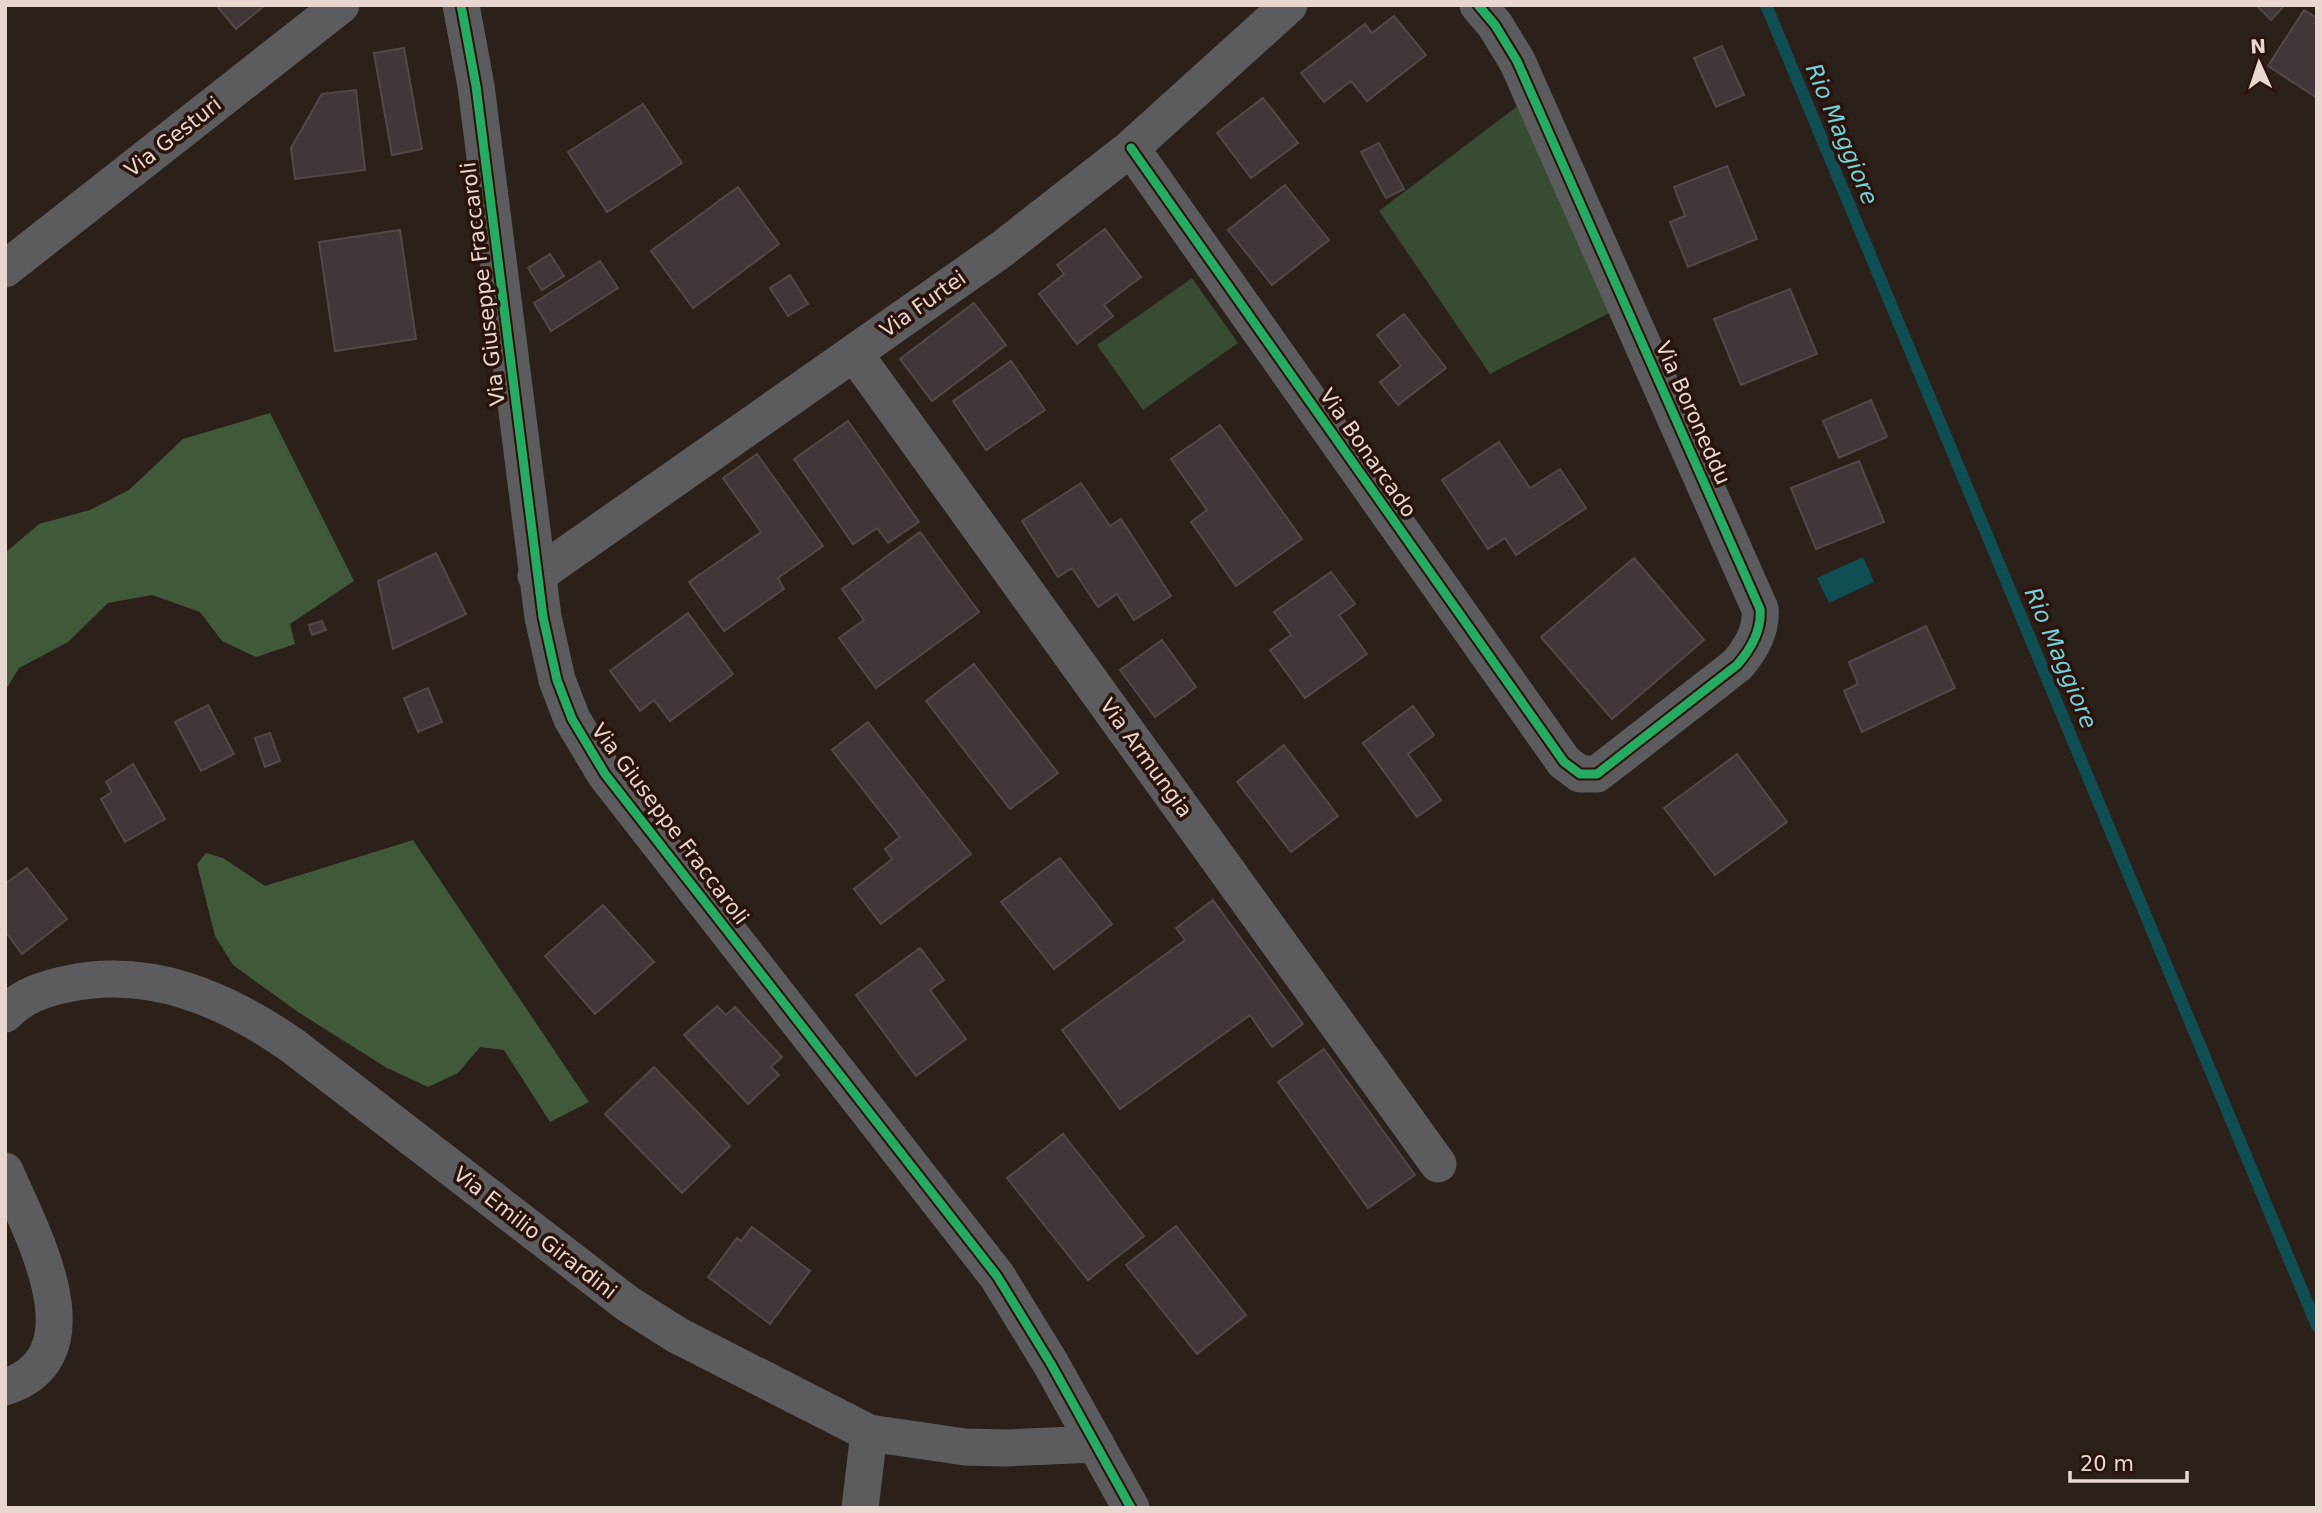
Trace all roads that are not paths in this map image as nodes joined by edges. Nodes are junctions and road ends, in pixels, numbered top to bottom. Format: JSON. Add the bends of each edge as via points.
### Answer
{"nodes":[{"id":1,"x":341,"y":5,"type":"edge"},
{"id":2,"x":461,"y":5,"type":"edge"},
{"id":3,"x":1289,"y":5,"type":"edge"},
{"id":4,"x":1478,"y":5,"type":"edge"},
{"id":5,"x":1131,"y":148,"type":"junction"},
{"id":6,"x":5,"y":269,"type":"edge"},
{"id":7,"x":854,"y":353,"type":"junction"},
{"id":8,"x":537,"y":576,"type":"junction"},
{"id":9,"x":1580,"y":774,"type":"joint"},
{"id":10,"x":5,"y":1014,"type":"edge"},
{"id":11,"x":1438,"y":1164,"type":"dead end"},
{"id":12,"x":5,"y":1171,"type":"edge"},
{"id":13,"x":5,"y":1387,"type":"edge"},
{"id":14,"x":869,"y":1433,"type":"junction"},
{"id":15,"x":1096,"y":1444,"type":"junction"},
{"id":16,"x":860,"y":1508,"type":"edge"},
{"id":17,"x":1131,"y":1508,"type":"edge"}],
"edges":[{"from":1,"to":6,"type":"street","name":"Via Gesturi"},
{"from":2,"to":8,"type":"street","name":"Via Giuseppe Fraccaroli","via":[[475,74]]},
{"from":3,"to":5,"type":"street","name":"Via Furtei"},
{"from":4,"to":9,"type":"street","name":"Via Boroneddu","via":[[1517,61],[1760,609],[1758,632],[1737,665],[1605,769]]},
{"from":5,"to":7,"type":"street","name":"Via Furtei","via":[[1002,249]]},
{"from":5,"to":9,"type":"street","name":"Via Bonarcado","via":[[1564,762]]},
{"from":7,"to":8,"type":"street","name":"Via Furtei"},
{"from":7,"to":11,"type":"street","name":"Via Armungia"},
{"from":8,"to":15,"type":"street","name":"Via Giuseppe Fraccaroli","via":[[557,680],[590,753],[997,1276]]},
{"from":10,"to":14,"type":"street","name":"Via Emilio Girardini","via":[[41,990],[105,979],[168,984],[237,1011],[293,1046],[628,1304],[677,1335]]},
{"from":12,"to":13,"type":"street","via":[[47,1271],[54,1303],[52,1342],[46,1356],[29,1377]]},
{"from":14,"to":15,"type":"street","name":"Via Emilio Girardini","via":[[965,1447]]},
{"from":14,"to":16,"type":"street"},
{"from":15,"to":17,"type":"street","name":"Via Giuseppe Fraccaroli"}]}
